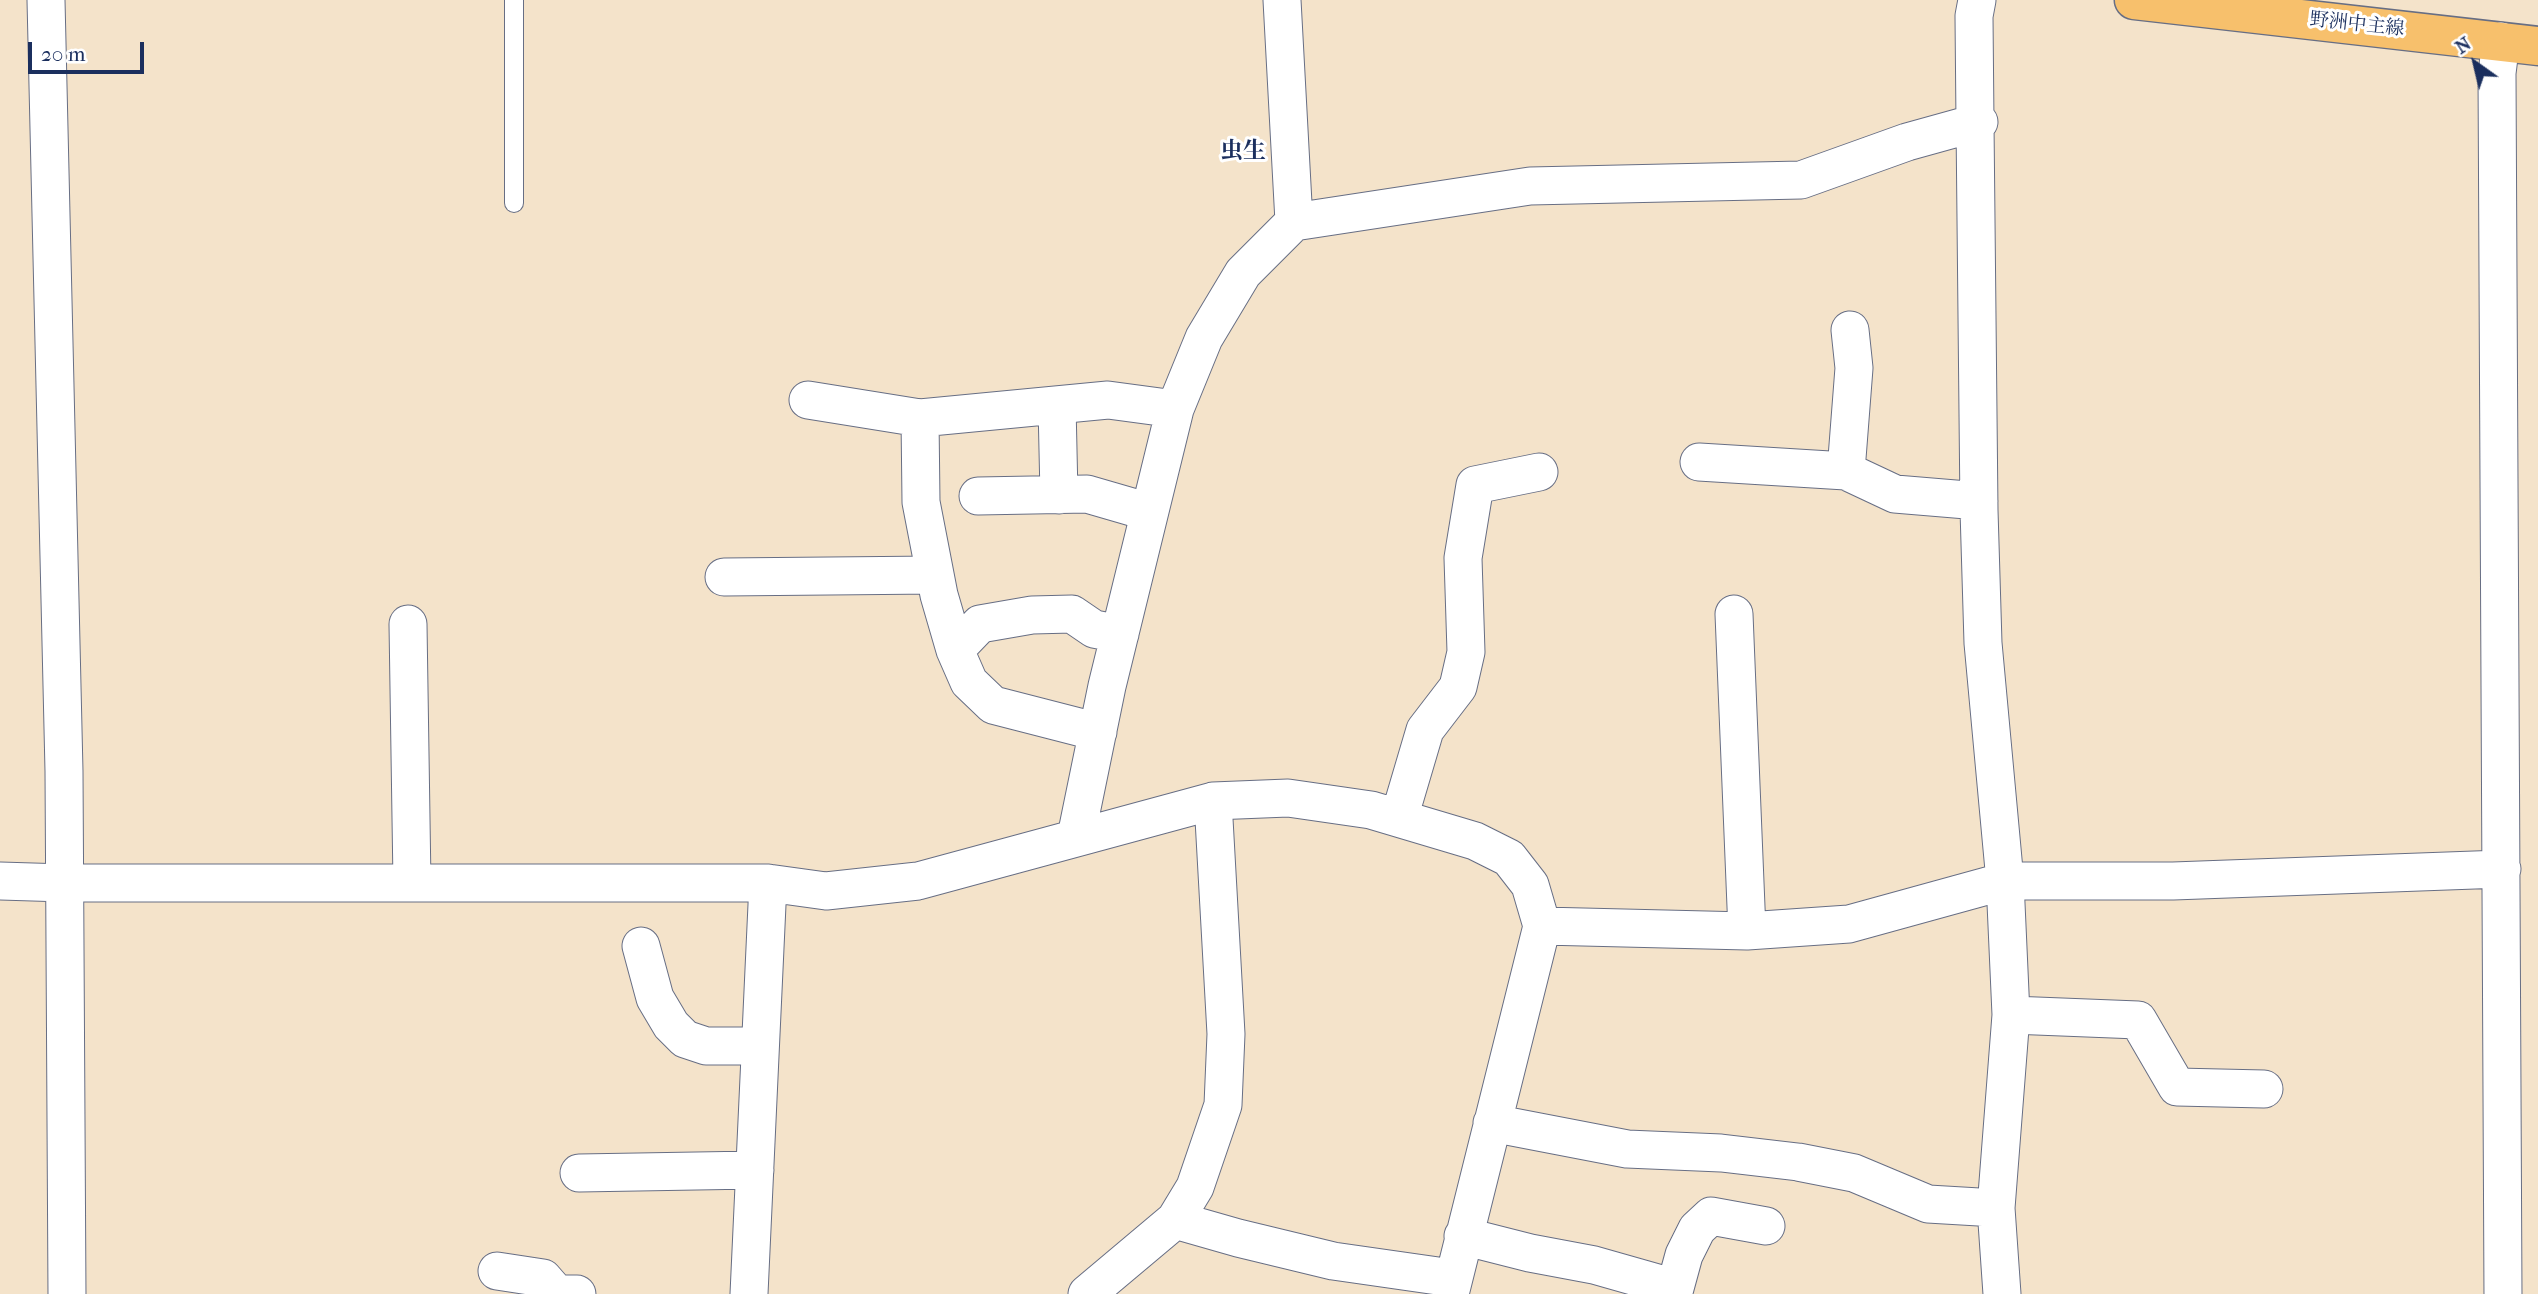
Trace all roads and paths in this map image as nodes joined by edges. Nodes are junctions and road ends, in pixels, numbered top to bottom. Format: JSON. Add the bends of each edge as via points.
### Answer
{"nodes":[{"id":1,"x":47,"y":0,"type":"edge"},
{"id":2,"x":514,"y":0,"type":"edge"},
{"id":3,"x":1282,"y":0,"type":"edge"},
{"id":4,"x":1977,"y":0,"type":"edge"},
{"id":5,"x":2134,"y":0,"type":"edge"},
{"id":6,"x":2501,"y":41,"type":"junction"},
{"id":7,"x":2538,"y":46,"type":"edge"},
{"id":8,"x":1977,"y":122,"type":"junction"},
{"id":9,"x":514,"y":203,"type":"dead end"},
{"id":10,"x":1294,"y":222,"type":"junction"},
{"id":11,"x":1850,"y":330,"type":"dead end"},
{"id":12,"x":808,"y":400,"type":"dead end"},
{"id":13,"x":1057,"y":405,"type":"junction"},
{"id":14,"x":1175,"y":409,"type":"junction"},
{"id":15,"x":920,"y":418,"type":"junction"},
{"id":16,"x":1699,"y":462,"type":"dead end"},
{"id":17,"x":1539,"y":471,"type":"dead end"},
{"id":18,"x":1846,"y":471,"type":"junction"},
{"id":19,"x":1059,"y":495,"type":"junction"},
{"id":20,"x":978,"y":496,"type":"dead end"},
{"id":21,"x":1979,"y":501,"type":"junction"},
{"id":22,"x":1149,"y":512,"type":"junction"},
{"id":23,"x":935,"y":575,"type":"junction"},
{"id":24,"x":724,"y":577,"type":"dead end"},
{"id":25,"x":1734,"y":614,"type":"dead end"},
{"id":26,"x":408,"y":624,"type":"dead end"},
{"id":27,"x":1120,"y":634,"type":"junction"},
{"id":28,"x":955,"y":650,"type":"junction"},
{"id":29,"x":1098,"y":732,"type":"junction"},
{"id":30,"x":1213,"y":801,"type":"junction"},
{"id":31,"x":1399,"y":818,"type":"junction"},
{"id":32,"x":1076,"y":837,"type":"junction"},
{"id":33,"x":2502,"y":869,"type":"junction"},
{"id":34,"x":0,"y":881,"type":"edge"},
{"id":35,"x":2005,"y":881,"type":"junction"},
{"id":36,"x":65,"y":883,"type":"junction"},
{"id":37,"x":412,"y":883,"type":"junction"},
{"id":38,"x":768,"y":883,"type":"junction"},
{"id":39,"x":1542,"y":926,"type":"junction"},
{"id":40,"x":1747,"y":931,"type":"junction"},
{"id":41,"x":641,"y":946,"type":"dead end"},
{"id":42,"x":2011,"y":1015,"type":"junction"},
{"id":43,"x":760,"y":1046,"type":"junction"},
{"id":44,"x":2264,"y":1089,"type":"dead end"},
{"id":45,"x":1492,"y":1123,"type":"junction"},
{"id":46,"x":755,"y":1170,"type":"junction"},
{"id":47,"x":579,"y":1173,"type":"dead end"},
{"id":48,"x":1996,"y":1208,"type":"junction"},
{"id":49,"x":1175,"y":1220,"type":"junction"},
{"id":50,"x":1766,"y":1226,"type":"dead end"},
{"id":51,"x":1464,"y":1236,"type":"junction"},
{"id":52,"x":497,"y":1271,"type":"dead end"},
{"id":53,"x":1451,"y":1286,"type":"edge"},
{"id":54,"x":67,"y":1294,"type":"edge"},
{"id":55,"x":577,"y":1294,"type":"edge"},
{"id":56,"x":750,"y":1294,"type":"edge"},
{"id":57,"x":1087,"y":1294,"type":"edge"},
{"id":58,"x":2002,"y":1294,"type":"edge"},
{"id":59,"x":2503,"y":1294,"type":"edge"}],
"edges":[{"from":1,"to":36,"type":"street"},
{"from":2,"to":9,"type":"lane"},
{"from":3,"to":10,"type":"street"},
{"from":4,"to":8,"type":"street"},
{"from":5,"to":6,"type":"main road","name":"野洲中主線"},
{"from":6,"to":7,"type":"main road","name":"野洲中主線"},
{"from":6,"to":33,"type":"street","via":[[2497,87]]},
{"from":8,"to":10,"type":"street","via":[[1801,180],[1530,186]]},
{"from":8,"to":21,"type":"street"},
{"from":10,"to":14,"type":"street","via":[[1242,273],[1204,338]]},
{"from":11,"to":18,"type":"street","via":[[1854,368]]},
{"from":12,"to":15,"type":"street"},
{"from":13,"to":14,"type":"street","via":[[1108,400]]},
{"from":13,"to":15,"type":"street"},
{"from":13,"to":19,"type":"street"},
{"from":14,"to":22,"type":"street"},
{"from":15,"to":23,"type":"street","via":[[920,502]]},
{"from":16,"to":18,"type":"street"},
{"from":17,"to":31,"type":"street","via":[[1475,485],[1463,558],[1466,652],[1458,687],[1425,730]]},
{"from":18,"to":21,"type":"street","via":[[1895,494]]},
{"from":19,"to":20,"type":"street"},
{"from":19,"to":22,"type":"street","via":[[1087,494]]},
{"from":21,"to":35,"type":"street","via":[[1983,643]]},
{"from":22,"to":27,"type":"street"},
{"from":23,"to":24,"type":"street"},
{"from":23,"to":28,"type":"street"},
{"from":25,"to":40,"type":"street"},
{"from":26,"to":37,"type":"street"},
{"from":27,"to":28,"type":"street","via":[[1094,629],[1072,614],[1032,615],[980,624]]},
{"from":27,"to":29,"type":"street"},
{"from":28,"to":29,"type":"street","via":[[969,682],[993,705]]},
{"from":29,"to":32,"type":"street"},
{"from":30,"to":31,"type":"street","via":[[1288,798]]},
{"from":30,"to":32,"type":"street"},
{"from":30,"to":49,"type":"street","via":[[1226,1034],[1223,1105],[1195,1187]]},
{"from":31,"to":39,"type":"street","via":[[1475,841],[1509,858],[1530,885]]},
{"from":32,"to":38,"type":"street","via":[[918,881],[826,891]]},
{"from":33,"to":35,"type":"street","via":[[2174,881]]},
{"from":33,"to":59,"type":"street"},
{"from":34,"to":36,"type":"street"},
{"from":35,"to":40,"type":"street","via":[[1849,924]]},
{"from":35,"to":42,"type":"street"},
{"from":36,"to":37,"type":"street"},
{"from":36,"to":54,"type":"street"},
{"from":37,"to":38,"type":"street"},
{"from":38,"to":43,"type":"street"},
{"from":39,"to":40,"type":"street"},
{"from":39,"to":45,"type":"street"},
{"from":41,"to":43,"type":"street","via":[[655,998],[685,1039],[706,1046]]},
{"from":42,"to":44,"type":"street","via":[[2138,1020],[2177,1087]]},
{"from":42,"to":48,"type":"street"},
{"from":43,"to":46,"type":"street"},
{"from":45,"to":48,"type":"street","via":[[1627,1149],[1798,1162],[1854,1173],[1928,1204]]},
{"from":45,"to":51,"type":"street"},
{"from":46,"to":47,"type":"street"},
{"from":46,"to":56,"type":"street"},
{"from":48,"to":58,"type":"street"},
{"from":49,"to":53,"type":"street"},
{"from":49,"to":57,"type":"street"},
{"from":50,"to":51,"type":"street","via":[[1711,1216],[1697,1229],[1684,1255],[1675,1288]]},
{"from":51,"to":53,"type":"street"},
{"from":52,"to":55,"type":"street","via":[[542,1278],[558,1294]]}]}
